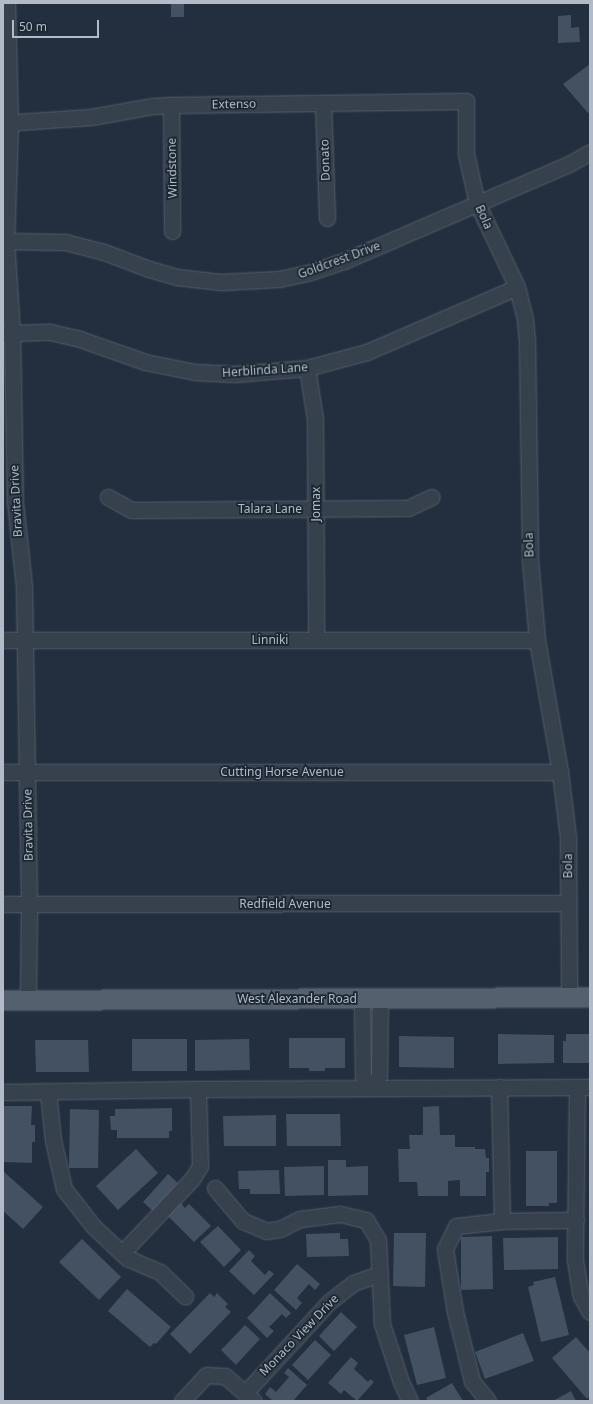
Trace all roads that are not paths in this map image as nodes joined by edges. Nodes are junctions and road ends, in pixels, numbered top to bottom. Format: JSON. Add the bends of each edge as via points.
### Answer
{"nodes":[{"id":1,"x":7,"y":3,"type":"edge"},
{"id":2,"x":466,"y":101,"type":"joint"},
{"id":3,"x":323,"y":103,"type":"junction"},
{"id":4,"x":171,"y":104,"type":"junction"},
{"id":5,"x":6,"y":123,"type":"edge"},
{"id":6,"x":590,"y":152,"type":"edge"},
{"id":7,"x":477,"y":203,"type":"junction"},
{"id":8,"x":327,"y":218,"type":"dead end"},
{"id":9,"x":172,"y":231,"type":"dead end"},
{"id":10,"x":5,"y":241,"type":"edge"},
{"id":11,"x":517,"y":287,"type":"junction"},
{"id":12,"x":8,"y":334,"type":"edge"},
{"id":13,"x":307,"y":368,"type":"junction"},
{"id":14,"x":108,"y":497,"type":"dead end"},
{"id":15,"x":432,"y":497,"type":"dead end"},
{"id":16,"x":9,"y":502,"type":"edge"},
{"id":17,"x":316,"y":508,"type":"junction"},
{"id":18,"x":3,"y":640,"type":"edge"},
{"id":19,"x":25,"y":640,"type":"junction"},
{"id":20,"x":316,"y":640,"type":"junction"},
{"id":21,"x":537,"y":640,"type":"junction"},
{"id":22,"x":3,"y":772,"type":"edge"},
{"id":23,"x":28,"y":772,"type":"junction"},
{"id":24,"x":560,"y":772,"type":"junction"},
{"id":25,"x":568,"y":903,"type":"junction"},
{"id":26,"x":3,"y":904,"type":"edge"},
{"id":27,"x":30,"y":904,"type":"junction"},
{"id":28,"x":569,"y":997,"type":"junction"},
{"id":29,"x":590,"y":997,"type":"edge"},
{"id":30,"x":371,"y":998,"type":"junction"},
{"id":31,"x":3,"y":1000,"type":"edge"},
{"id":32,"x":28,"y":1000,"type":"junction"},
{"id":33,"x":499,"y":1087,"type":"junction"},
{"id":34,"x":584,"y":1087,"type":"edge"},
{"id":35,"x":372,"y":1088,"type":"junction"},
{"id":36,"x":198,"y":1089,"type":"junction"},
{"id":37,"x":3,"y":1092,"type":"edge"},
{"id":38,"x":48,"y":1092,"type":"junction"},
{"id":39,"x":214,"y":1188,"type":"dead end"},
{"id":40,"x":576,"y":1220,"type":"junction"},
{"id":41,"x":502,"y":1221,"type":"junction"},
{"id":42,"x":122,"y":1254,"type":"junction"},
{"id":43,"x":380,"y":1274,"type":"junction"},
{"id":44,"x":184,"y":1296,"type":"dead end"},
{"id":45,"x":590,"y":1312,"type":"edge"},
{"id":46,"x":250,"y":1397,"type":"edge"},
{"id":47,"x":182,"y":1401,"type":"edge"},
{"id":48,"x":410,"y":1401,"type":"edge"},
{"id":49,"x":488,"y":1401,"type":"edge"}],
"edges":[{"from":1,"to":5,"type":"street","name":"Bravita Drive"},
{"from":2,"to":3,"type":"street","name":"Extenso"},
{"from":2,"to":7,"type":"street","name":"Bola","via":[[466,154]]},
{"from":3,"to":4,"type":"street","name":"Extenso"},
{"from":3,"to":8,"type":"street","name":"Donato"},
{"from":4,"to":5,"type":"street","name":"Extenso","via":[[91,117]]},
{"from":4,"to":9,"type":"street","name":"Windstone"},
{"from":5,"to":10,"type":"street","name":"Bravita Drive"},
{"from":6,"to":7,"type":"street","name":"Goldcrest Drive","via":[[572,163]]},
{"from":7,"to":10,"type":"street","name":"Goldcrest Drive","via":[[346,260],[308,273],[279,279],[221,282],[177,277],[104,252],[65,242]]},
{"from":7,"to":11,"type":"street","name":"Bola"},
{"from":10,"to":12,"type":"street","name":"Bravita Drive"},
{"from":11,"to":13,"type":"street","name":"Herblinda Lane","via":[[367,352]]},
{"from":11,"to":21,"type":"street","name":"Bola","via":[[527,340],[530,560]]},
{"from":12,"to":13,"type":"street","name":"Herblinda Lane","via":[[50,332],[77,338],[145,362],[195,372],[234,374]]},
{"from":12,"to":16,"type":"street","name":"Bravita Drive"},
{"from":13,"to":17,"type":"street","name":"Jomax","via":[[315,419]]},
{"from":14,"to":17,"type":"street","name":"Talara Lane","via":[[131,510]]},
{"from":15,"to":17,"type":"street","name":"Talara Lane","via":[[408,508]]},
{"from":16,"to":19,"type":"street","name":"Bravita Drive","via":[[24,586]]},
{"from":17,"to":20,"type":"street","name":"Jomax"},
{"from":18,"to":19,"type":"street","name":"Linniki"},
{"from":19,"to":20,"type":"street","name":"Linniki"},
{"from":19,"to":23,"type":"street","name":"Bravita Drive"},
{"from":20,"to":21,"type":"street","name":"Linniki"},
{"from":21,"to":24,"type":"street","name":"Bola"},
{"from":22,"to":23,"type":"street","name":"Cutting Horse Avenue"},
{"from":23,"to":24,"type":"street","name":"Cutting Horse Avenue"},
{"from":23,"to":27,"type":"street","name":"Bravita Drive"},
{"from":24,"to":25,"type":"street","name":"Bola","via":[[568,838]]},
{"from":25,"to":27,"type":"street","name":"Redfield Avenue"},
{"from":25,"to":28,"type":"street","name":"Bola"},
{"from":26,"to":27,"type":"street","name":"Redfield Avenue"},
{"from":27,"to":32,"type":"street","name":"Bravita Drive"},
{"from":28,"to":29,"type":"main road","name":"West Alexander Road"},
{"from":28,"to":30,"type":"main road","name":"West Alexander Road"},
{"from":30,"to":32,"type":"main road","name":"West Alexander Road"},
{"from":30,"to":35,"type":"street","via":[[363,1077]]},
{"from":31,"to":32,"type":"main road","name":"West Alexander Road"},
{"from":33,"to":34,"type":"street"},
{"from":33,"to":35,"type":"street"},
{"from":33,"to":41,"type":"street"},
{"from":34,"to":40,"type":"street"},
{"from":35,"to":36,"type":"street"},
{"from":36,"to":38,"type":"street"},
{"from":36,"to":42,"type":"street","via":[[200,1166],[192,1179]]},
{"from":37,"to":38,"type":"street"},
{"from":38,"to":42,"type":"street","via":[[53,1140],[64,1189],[93,1226]]},
{"from":39,"to":43,"type":"street","via":[[243,1221],[266,1231],[280,1229],[300,1219],[340,1214],[366,1220],[378,1240]]},
{"from":40,"to":41,"type":"street"},
{"from":40,"to":45,"type":"street","via":[[575,1260],[581,1296]]},
{"from":41,"to":49,"type":"street","via":[[456,1226],[445,1249],[454,1312],[472,1381]]},
{"from":42,"to":44,"type":"street","via":[[160,1272]]},
{"from":43,"to":46,"type":"street","name":"Monaco View Drive","via":[[353,1283],[329,1302]]},
{"from":43,"to":48,"type":"street","via":[[382,1324]]},
{"from":46,"to":47,"type":"street","via":[[225,1376],[206,1375]]}]}
